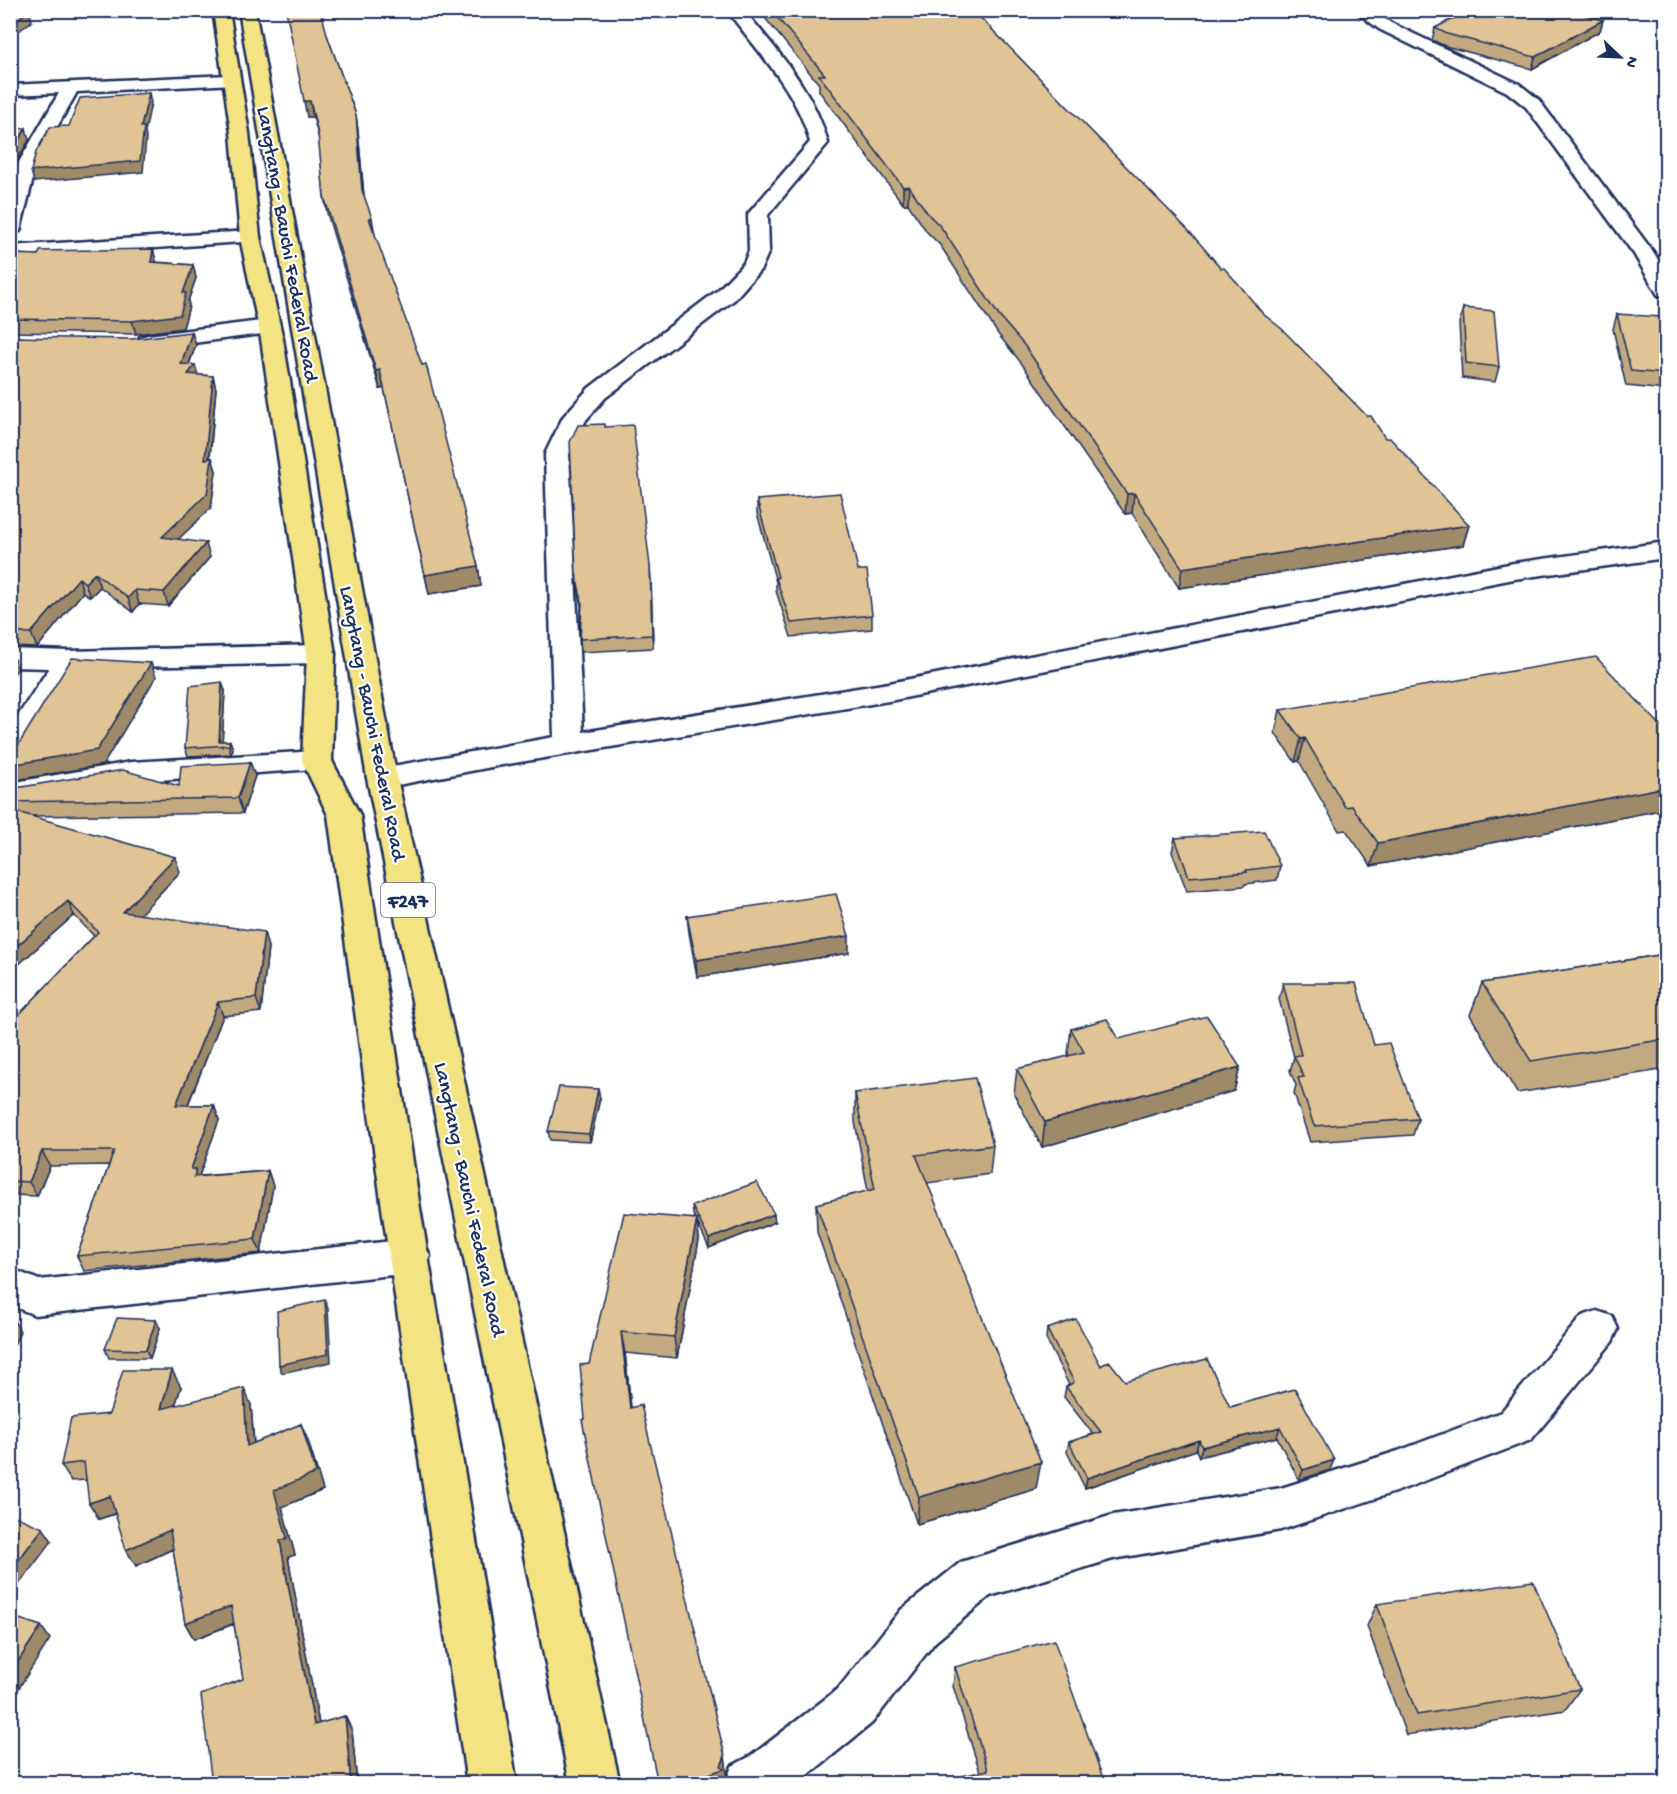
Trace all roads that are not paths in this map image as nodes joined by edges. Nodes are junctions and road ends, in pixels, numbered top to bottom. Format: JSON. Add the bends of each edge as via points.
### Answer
{"nodes":[{"id":1,"x":221,"y":10,"type":"edge"},
{"id":2,"x":247,"y":10,"type":"edge"},
{"id":3,"x":735,"y":10,"type":"edge"},
{"id":4,"x":1362,"y":10,"type":"edge"},
{"id":5,"x":230,"y":80,"type":"junction"},
{"id":6,"x":71,"y":87,"type":"junction"},
{"id":7,"x":10,"y":90,"type":"edge"},
{"id":8,"x":19,"y":163,"type":"edge"},
{"id":9,"x":10,"y":231,"type":"edge"},
{"id":10,"x":250,"y":237,"type":"junction"},
{"id":11,"x":10,"y":252,"type":"edge"},
{"id":12,"x":1666,"y":290,"type":"edge"},
{"id":13,"x":269,"y":327,"type":"junction"},
{"id":14,"x":125,"y":343,"type":"edge"},
{"id":15,"x":1666,"y":550,"type":"edge"},
{"id":16,"x":321,"y":654,"type":"junction"},
{"id":17,"x":10,"y":658,"type":"edge"},
{"id":18,"x":68,"y":660,"type":"junction"},
{"id":19,"x":568,"y":745,"type":"junction"},
{"id":20,"x":10,"y":753,"type":"edge"},
{"id":21,"x":317,"y":761,"type":"junction"},
{"id":22,"x":382,"y":778,"type":"junction"},
{"id":23,"x":10,"y":793,"type":"edge"},
{"id":24,"x":410,"y":1256,"type":"junction"},
{"id":25,"x":19,"y":1296,"type":"edge"},
{"id":26,"x":1597,"y":1329,"type":"dead end"},
{"id":27,"x":492,"y":1784,"type":"edge"},
{"id":28,"x":595,"y":1784,"type":"edge"},
{"id":29,"x":750,"y":1784,"type":"edge"}],
"edges":[{"from":1,"to":5,"type":"main road","number":"F247"},
{"from":2,"to":22,"type":"main road","name":"Langtang - Bauchi Federal Road","number":"F247"},
{"from":3,"to":19,"type":"street","via":[[792,82],[817,128],[819,143],[758,214],[759,251],[754,265],[726,295],[597,393],[575,417],[557,454]]},
{"from":4,"to":12,"type":"street","via":[[1385,26],[1513,88],[1532,104],[1644,253]]},
{"from":5,"to":6,"type":"street"},
{"from":5,"to":10,"type":"main road","number":"F247","via":[[240,133]]},
{"from":6,"to":7,"type":"street"},
{"from":6,"to":8,"type":"street"},
{"from":8,"to":9,"type":"street"},
{"from":10,"to":11,"type":"street"},
{"from":10,"to":13,"type":"main road","number":"F247"},
{"from":13,"to":14,"type":"street"},
{"from":13,"to":16,"type":"main road","number":"F247"},
{"from":15,"to":19,"type":"street","via":[[1514,571],[889,692]]},
{"from":16,"to":18,"type":"street"},
{"from":16,"to":21,"type":"main road","number":"F247"},
{"from":17,"to":18,"type":"street"},
{"from":18,"to":20,"type":"street"},
{"from":19,"to":22,"type":"street"},
{"from":21,"to":23,"type":"street","via":[[131,772]]},
{"from":21,"to":24,"type":"main road","number":"F247","via":[[344,814]]},
{"from":22,"to":28,"type":"main road","name":"Langtang - Bauchi Federal Road","number":"F247"},
{"from":24,"to":25,"type":"street"},
{"from":24,"to":27,"type":"main road","number":"F247"},
{"from":26,"to":29,"type":"street","via":[[1516,1426],[1398,1471],[1281,1509],[1113,1537],[977,1578],[918,1626],[855,1706],[769,1774]]}]}
